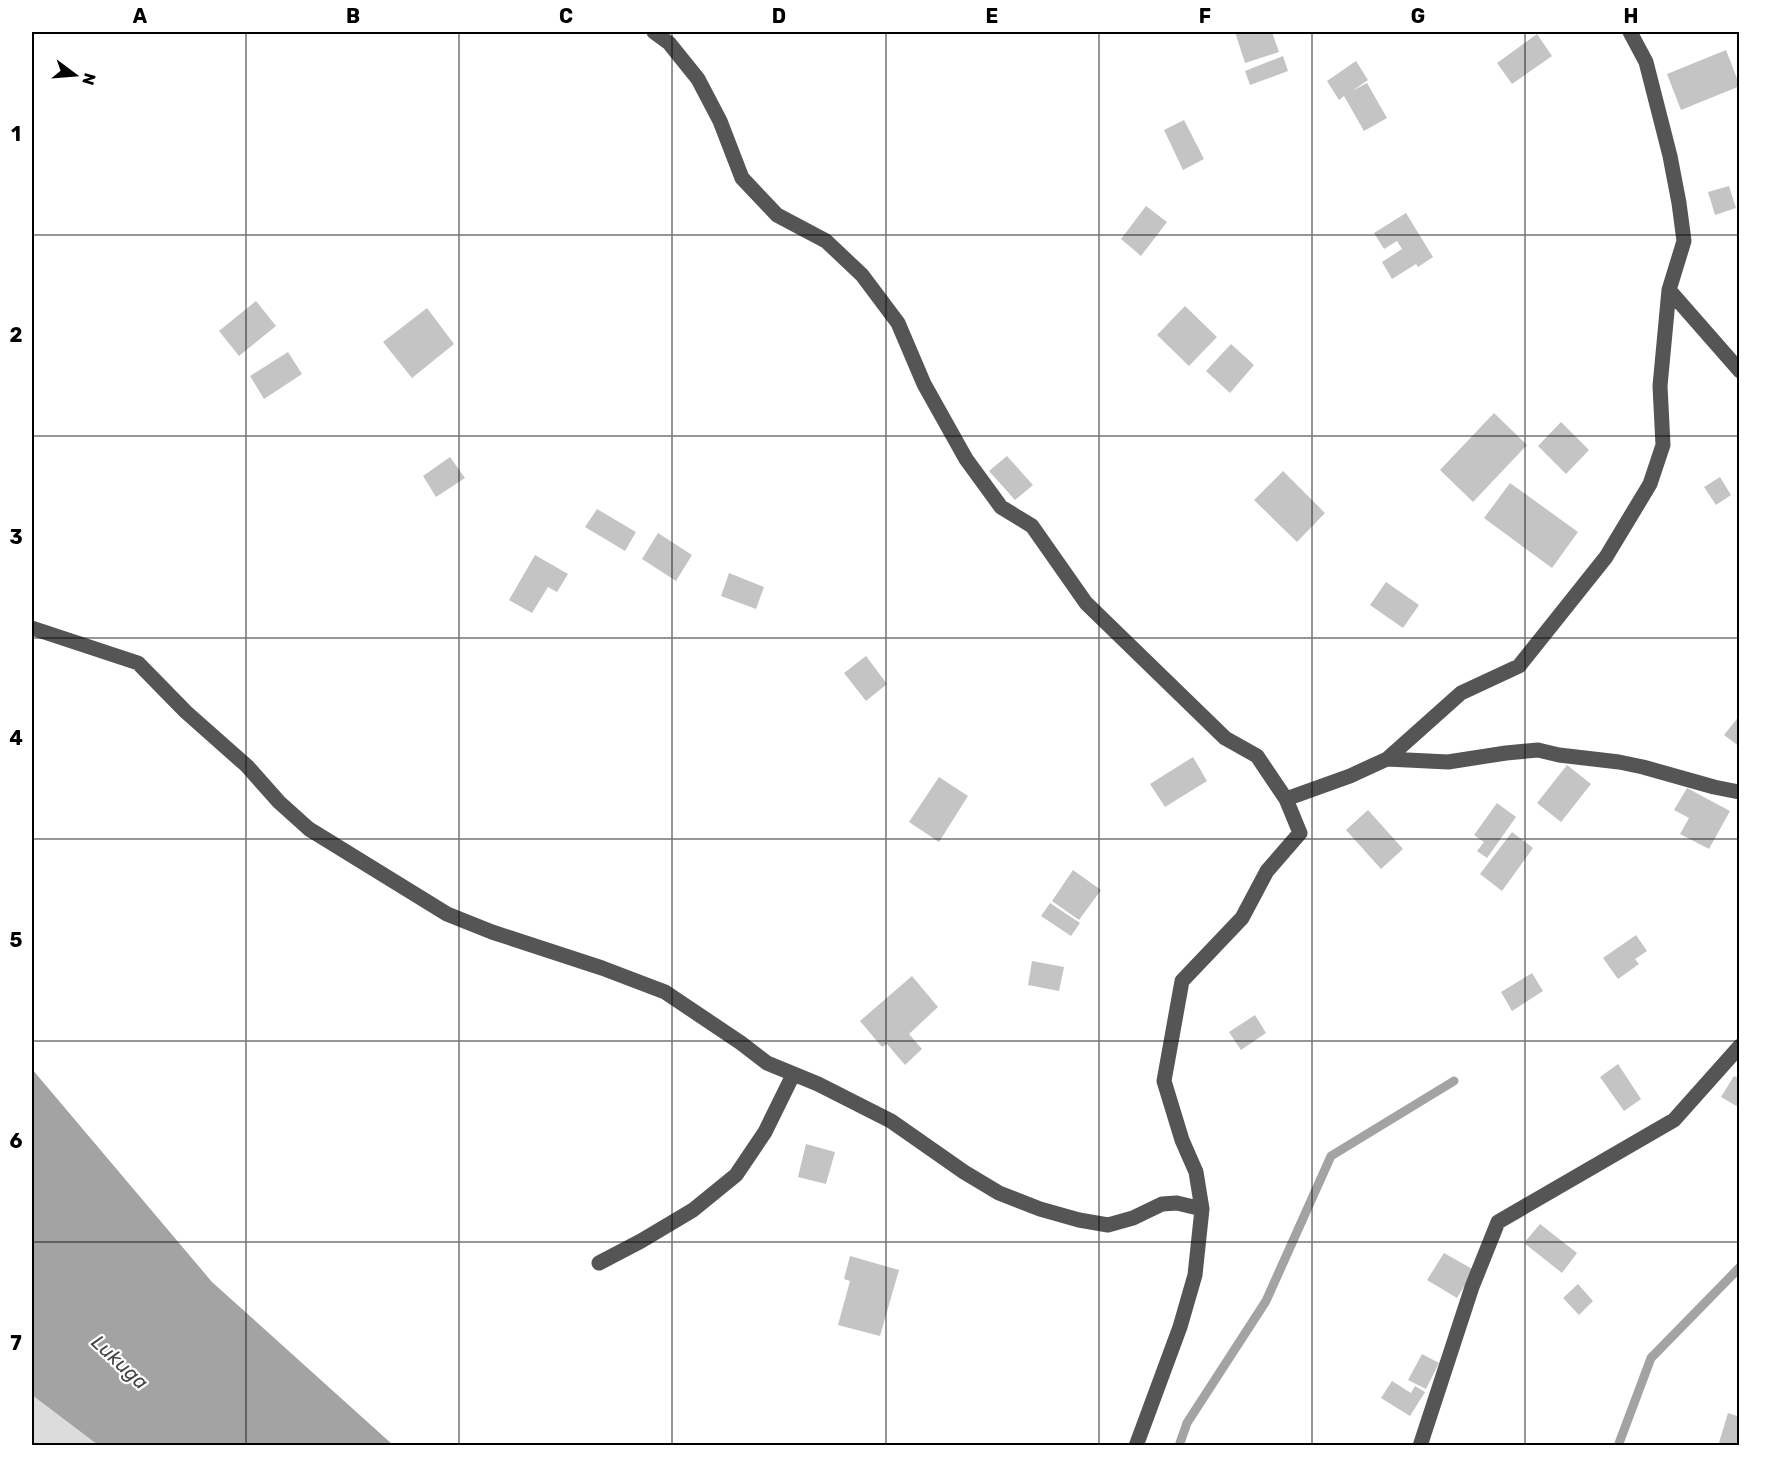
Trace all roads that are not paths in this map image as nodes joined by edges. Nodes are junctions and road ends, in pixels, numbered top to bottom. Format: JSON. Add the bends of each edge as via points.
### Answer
{"nodes":[{"id":1,"x":654,"y":32,"type":"edge"},
{"id":2,"x":1630,"y":32,"type":"edge"},
{"id":3,"x":1669,"y":290,"type":"junction"},
{"id":4,"x":1740,"y":370,"type":"edge"},
{"id":5,"x":32,"y":628,"type":"edge"},
{"id":6,"x":1387,"y":759,"type":"junction"},
{"id":7,"x":1739,"y":792,"type":"edge"},
{"id":8,"x":1286,"y":799,"type":"junction"},
{"id":9,"x":1740,"y":1046,"type":"edge"},
{"id":10,"x":793,"y":1075,"type":"junction"},
{"id":11,"x":1202,"y":1209,"type":"junction"},
{"id":12,"x":599,"y":1263,"type":"dead end"},
{"id":13,"x":1136,"y":1446,"type":"edge"},
{"id":14,"x":1420,"y":1446,"type":"edge"}],
"edges":[{"from":1,"to":8,"type":"street","via":[[669,43],[698,79],[720,121],[742,178],[777,214],[826,241],[862,275],[898,323],[924,384],[966,459],[1000,507],[1032,526],[1086,603],[1225,738],[1257,756]]},
{"from":2,"to":3,"type":"street","via":[[1646,62],[1679,203],[1684,241]]},
{"from":3,"to":4,"type":"street"},
{"from":3,"to":6,"type":"street","via":[[1660,386],[1664,446],[1650,484],[1606,557],[1519,666],[1461,693]]},
{"from":5,"to":10,"type":"street","via":[[138,663],[309,829],[447,914],[665,992],[767,1064]]},
{"from":6,"to":7,"type":"street","via":[[1448,762],[1538,750],[1643,767]]},
{"from":6,"to":8,"type":"street"},
{"from":8,"to":11,"type":"street","via":[[1300,833],[1267,871],[1242,918],[1182,981],[1164,1081],[1196,1172]]},
{"from":9,"to":14,"type":"street","via":[[1674,1120],[1498,1222],[1472,1287]]},
{"from":10,"to":11,"type":"street","via":[[891,1121],[964,1173],[999,1193],[1040,1209],[1108,1225],[1162,1204]]},
{"from":10,"to":12,"type":"street","via":[[765,1132],[736,1176],[693,1210]]},
{"from":11,"to":13,"type":"street","via":[[1196,1275]]}]}
